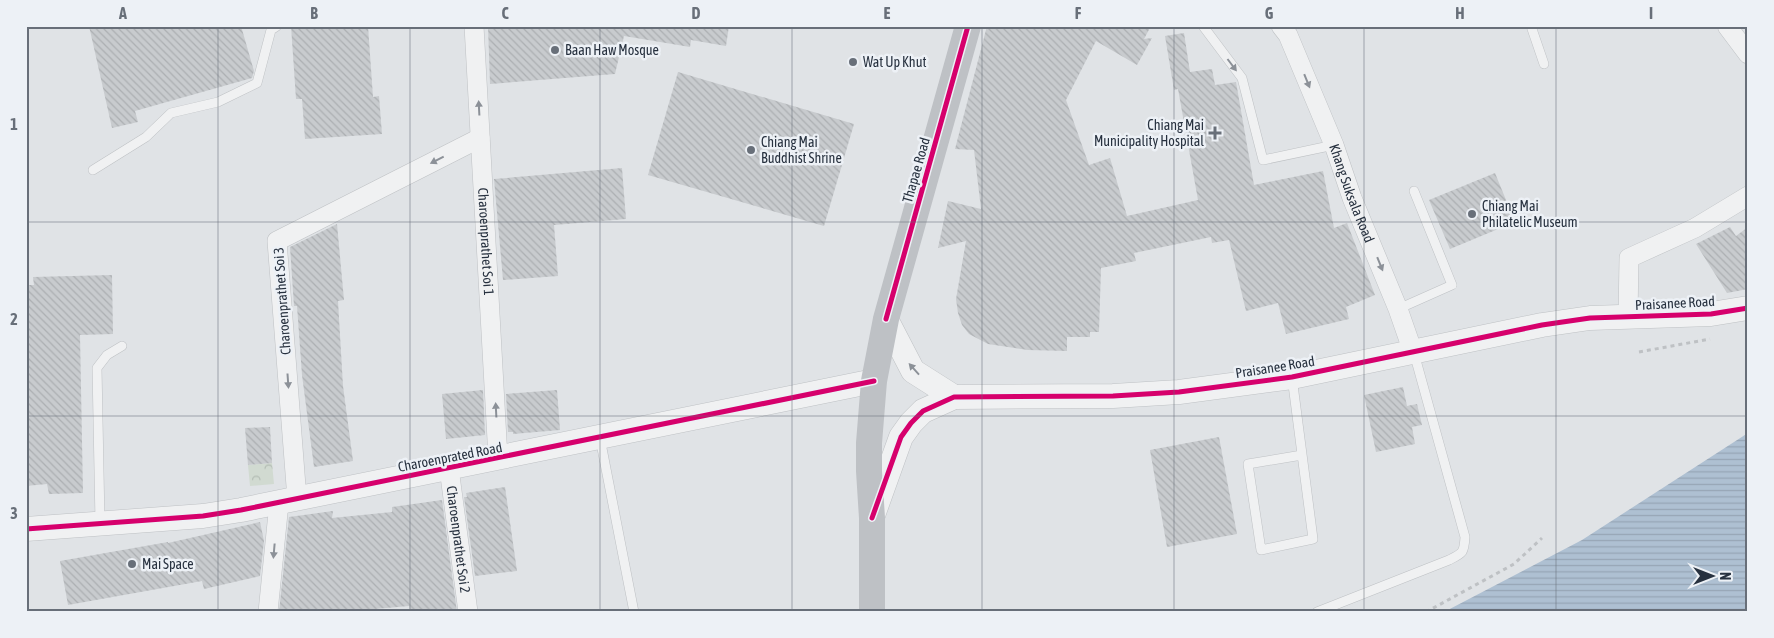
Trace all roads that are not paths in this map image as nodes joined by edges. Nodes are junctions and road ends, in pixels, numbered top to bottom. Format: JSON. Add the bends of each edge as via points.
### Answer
{"nodes":[{"id":1,"x":277,"y":26,"type":"edge"},
{"id":2,"x":474,"y":26,"type":"edge"},
{"id":3,"x":968,"y":26,"type":"edge"},
{"id":4,"x":1203,"y":26,"type":"edge"},
{"id":5,"x":1531,"y":26,"type":"edge"},
{"id":6,"x":1727,"y":26,"type":"edge"},
{"id":7,"x":1287,"y":29,"type":"edge"},
{"id":8,"x":1748,"y":54,"type":"edge"},
{"id":9,"x":1544,"y":64,"type":"dead end"},
{"id":10,"x":480,"y":138,"type":"junction"},
{"id":11,"x":1334,"y":145,"type":"junction"},
{"id":12,"x":93,"y":170,"type":"dead end"},
{"id":13,"x":1414,"y":191,"type":"dead end"},
{"id":14,"x":1748,"y":196,"type":"edge"},
{"id":15,"x":1748,"y":308,"type":"edge"},
{"id":16,"x":1398,"y":309,"type":"junction"},
{"id":17,"x":1628,"y":317,"type":"junction"},
{"id":18,"x":886,"y":319,"type":"junction"},
{"id":19,"x":122,"y":346,"type":"dead end"},
{"id":20,"x":1413,"y":352,"type":"junction"},
{"id":21,"x":1292,"y":377,"type":"junction"},
{"id":22,"x":874,"y":381,"type":"junction"},
{"id":23,"x":954,"y":397,"type":"junction"},
{"id":24,"x":600,"y":438,"type":"junction"},
{"id":25,"x":1302,"y":455,"type":"junction"},
{"id":26,"x":498,"y":458,"type":"junction"},
{"id":27,"x":449,"y":468,"type":"junction"},
{"id":28,"x":288,"y":501,"type":"junction"},
{"id":29,"x":872,"y":518,"type":"junction"},
{"id":30,"x":100,"y":525,"type":"junction"},
{"id":31,"x":26,"y":529,"type":"edge"},
{"id":32,"x":268,"y":612,"type":"edge"},
{"id":33,"x":468,"y":612,"type":"edge"},
{"id":34,"x":634,"y":612,"type":"edge"},
{"id":35,"x":872,"y":612,"type":"edge"},
{"id":36,"x":1317,"y":612,"type":"edge"}],
"edges":[{"from":1,"to":12,"type":"lane","via":[[271,30],[256,83],[218,102],[171,113],[146,137]]},
{"from":10,"to":2,"type":"street","name":"Charoenprathet Soi 1","one_way":true},
{"from":3,"to":18,"type":"main road","name":"Thapae Road"},
{"from":4,"to":11,"type":"lane","one_way":true,"via":[[1242,78],[1263,160]]},
{"from":5,"to":9,"type":"lane"},
{"from":6,"to":8,"type":"street"},
{"from":7,"to":11,"type":"street","name":"Khang Suksala Road","one_way":true},
{"from":26,"to":10,"type":"street","name":"Charoenprathet Soi 1","one_way":true},
{"from":10,"to":28,"type":"street","name":"Charoenprathet Soi 3","one_way":true,"via":[[277,241]]},
{"from":11,"to":16,"type":"street","name":"Khang Suksala Road","one_way":true},
{"from":13,"to":16,"type":"lane","via":[[1452,285]]},
{"from":14,"to":17,"type":"street","via":[[1695,228],[1629,258]]},
{"from":15,"to":17,"type":"street","name":"Praisanee Road","via":[[1711,314]]},
{"from":16,"to":20,"type":"street","name":"Khang Suksala Road"},
{"from":17,"to":20,"type":"street","name":"Praisanee Road","via":[[1590,318],[1542,325]]},
{"from":18,"to":22,"type":"main road","name":"Thapae Road"},
{"from":23,"to":18,"type":"street","one_way":true,"via":[[913,371]]},
{"from":19,"to":30,"type":"lane","via":[[97,368]]},
{"from":20,"to":21,"type":"street","name":"Praisanee Road"},
{"from":20,"to":36,"type":"lane","via":[[1465,537],[1464,548],[1461,554],[1449,560]]},
{"from":21,"to":23,"type":"street","name":"Praisanee Road","via":[[1179,392],[1113,396]]},
{"from":21,"to":25,"type":"lane"},
{"from":22,"to":24,"type":"street","name":"Charoenprated Road"},
{"from":22,"to":29,"type":"main road","name":"Thapae Road","via":[[869,443]]},
{"from":23,"to":29,"type":"street","name":"Praisanee Road","via":[[923,411],[911,423],[901,438]]},
{"from":24,"to":26,"type":"street","name":"Charoenprated Road"},
{"from":24,"to":34,"type":"lane"},
{"from":25,"to":25,"type":"lane","via":[[1313,539],[1261,550],[1248,464]]},
{"from":26,"to":27,"type":"street","name":"Charoenprated Road"},
{"from":27,"to":28,"type":"street","name":"Charoenprated Road"},
{"from":27,"to":33,"type":"street","name":"Charoenprathet Soi 2"},
{"from":28,"to":30,"type":"street","name":"Charoenprated Road","via":[[202,516]]},
{"from":28,"to":32,"type":"street","one_way":true},
{"from":29,"to":35,"type":"main road","name":"Thapae Road"},
{"from":30,"to":31,"type":"street","name":"Charoenprated Road"}]}
